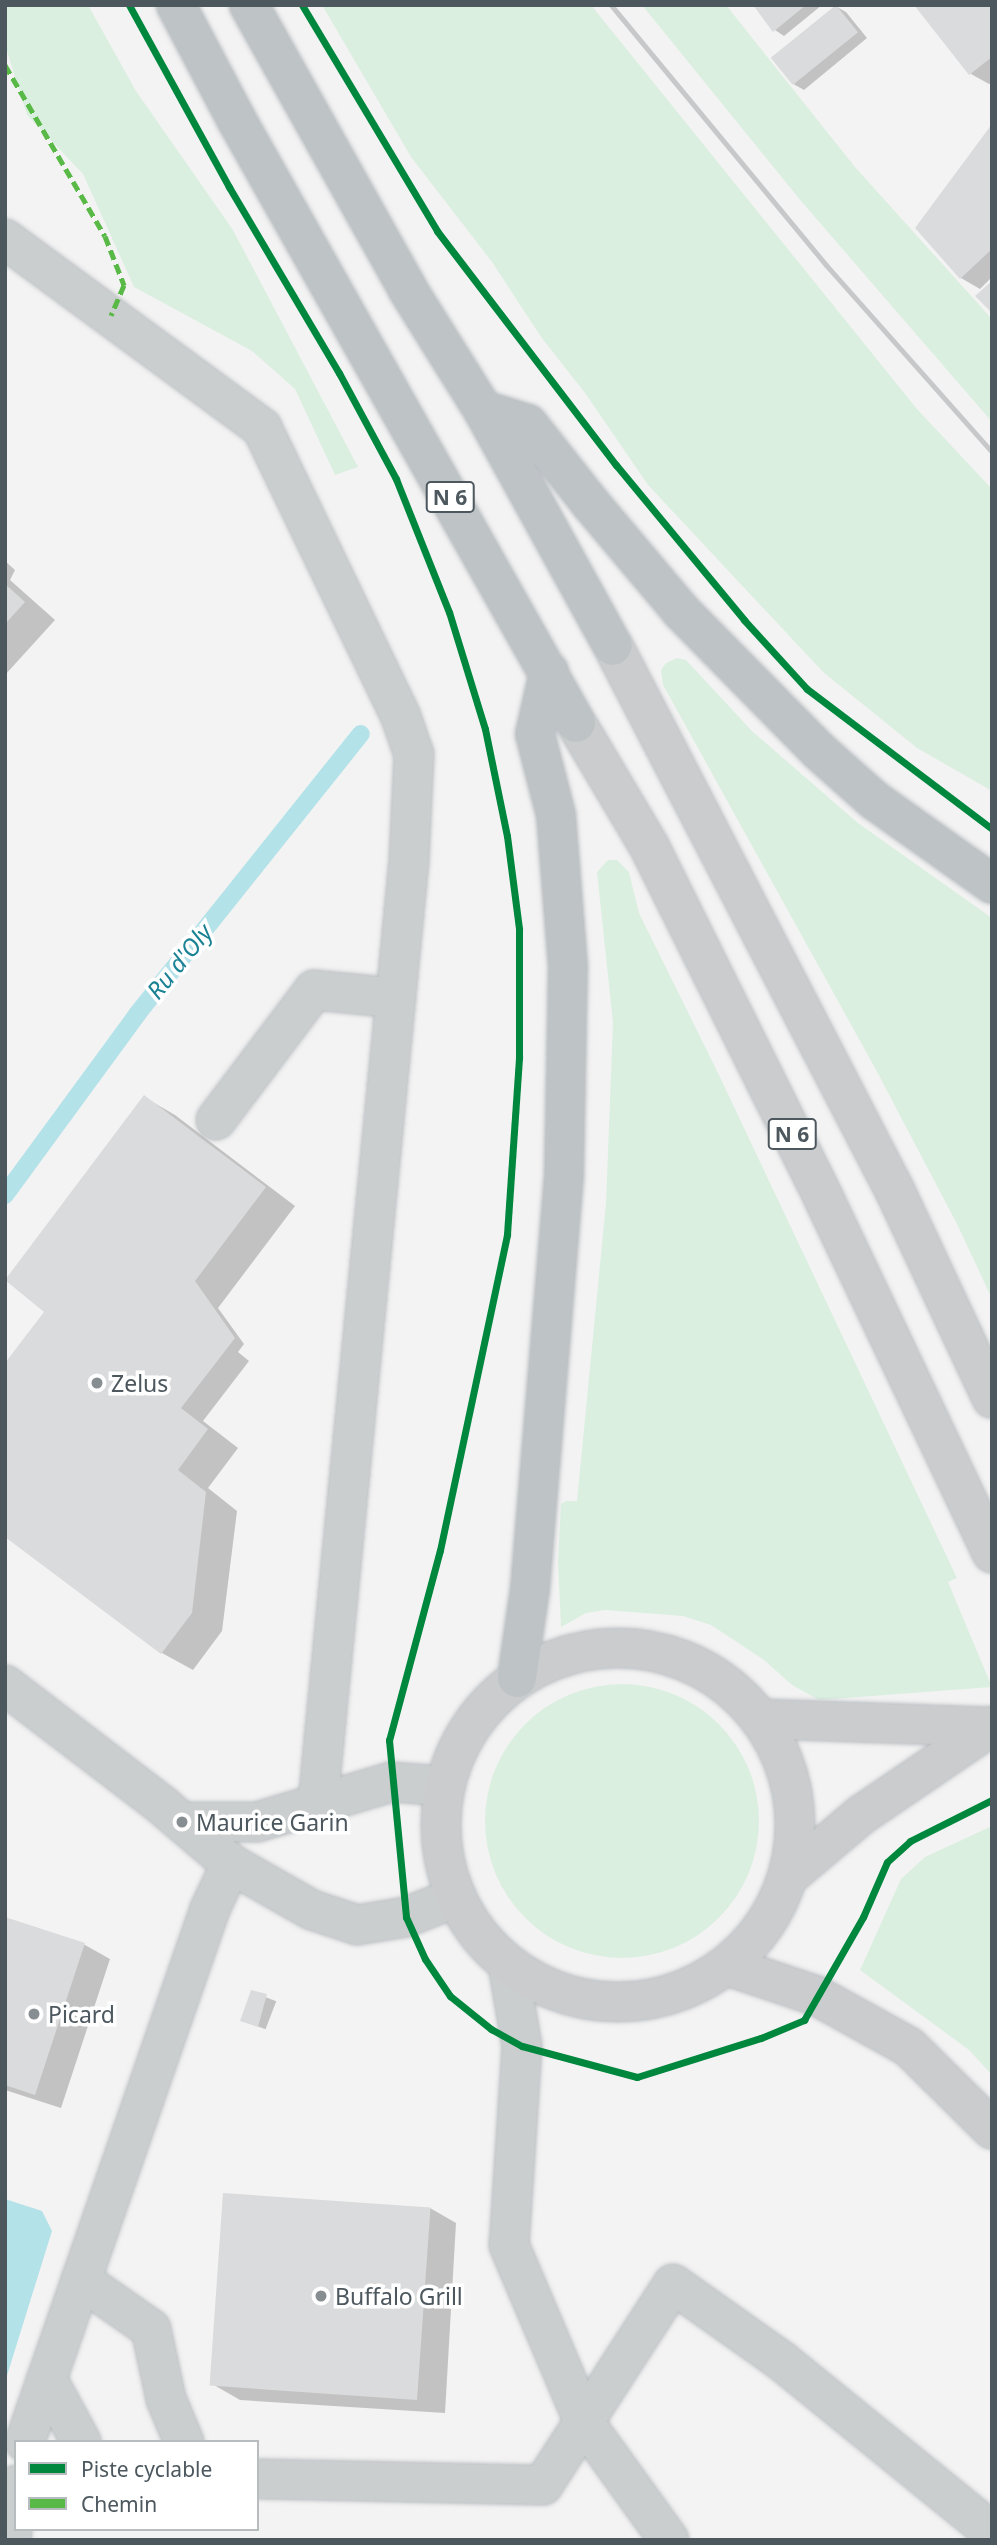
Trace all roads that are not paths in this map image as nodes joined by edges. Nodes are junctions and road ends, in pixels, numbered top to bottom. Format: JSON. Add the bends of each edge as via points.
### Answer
{"nodes":[{"id":1,"x":176,"y":5,"type":"edge"},
{"id":2,"x":249,"y":5,"type":"edge"},
{"id":3,"x":5,"y":239,"type":"edge"},
{"id":4,"x":483,"y":410,"type":"junction"},
{"id":5,"x":613,"y":646,"type":"joint"},
{"id":6,"x":549,"y":672,"type":"junction"},
{"id":7,"x":576,"y":723,"type":"joint"},
{"id":8,"x":992,"y":884,"type":"edge"},
{"id":9,"x":397,"y":998,"type":"junction"},
{"id":10,"x":216,"y":1120,"type":"dead end"},
{"id":11,"x":992,"y":1398,"type":"edge"},
{"id":12,"x":992,"y":1553,"type":"edge"},
{"id":13,"x":517,"y":1678,"type":"junction"},
{"id":14,"x":5,"y":1685,"type":"edge"},
{"id":15,"x":762,"y":1719,"type":"junction"},
{"id":16,"x":990,"y":1726,"type":"edge"},
{"id":17,"x":444,"y":1786,"type":"junction"},
{"id":18,"x":318,"y":1803,"type":"junction"},
{"id":19,"x":182,"y":1822,"type":"junction"},
{"id":20,"x":231,"y":1864,"type":"junction"},
{"id":21,"x":790,"y":1875,"type":"junction"},
{"id":22,"x":455,"y":1898,"type":"junction"},
{"id":23,"x":508,"y":1965,"type":"junction"},
{"id":24,"x":728,"y":1966,"type":"junction"},
{"id":25,"x":992,"y":2129,"type":"edge"},
{"id":26,"x":81,"y":2280,"type":"junction"},
{"id":27,"x":47,"y":2379,"type":"junction"},
{"id":28,"x":584,"y":2423,"type":"junction"},
{"id":29,"x":26,"y":2440,"type":"edge"},
{"id":30,"x":80,"y":2440,"type":"edge"},
{"id":31,"x":183,"y":2440,"type":"edge"},
{"id":32,"x":259,"y":2479,"type":"edge"},
{"id":33,"x":14,"y":2507,"type":"edge"},
{"id":34,"x":992,"y":2532,"type":"edge"},
{"id":35,"x":11,"y":2540,"type":"edge"},
{"id":36,"x":669,"y":2540,"type":"edge"}],
"edges":[{"from":1,"to":6,"type":"highway","number":"N 6"},
{"from":2,"to":4,"type":"highway","via":[[408,290]]},
{"from":3,"to":9,"type":"street","via":[[228,401],[262,428],[275,450],[401,717],[414,754]]},
{"from":4,"to":5,"type":"highway"},
{"from":4,"to":8,"type":"highway","via":[[528,424],[681,611],[819,751],[874,800]]},
{"from":5,"to":11,"type":"main road","via":[[895,1191]]},
{"from":6,"to":7,"type":"highway","number":"N 6"},
{"from":6,"to":13,"type":"highway","via":[[535,734],[556,815],[568,967],[564,1173],[530,1589]]},
{"from":7,"to":12,"type":"main road","number":"N 6","via":[[649,846]]},
{"from":9,"to":10,"type":"street","via":[[314,990]]},
{"from":9,"to":18,"type":"street"},
{"from":13,"to":15,"type":"main road","via":[[567,1654],[621,1647],[675,1655],[723,1681]]},
{"from":13,"to":17,"type":"main road","via":[[485,1708],[460,1744]]},
{"from":14,"to":19,"type":"street"},
{"from":15,"to":16,"type":"main road"},
{"from":15,"to":21,"type":"main road","via":[[788,1766],[794,1794],[796,1847]]},
{"from":16,"to":21,"type":"main road","via":[[861,1815]]},
{"from":17,"to":18,"type":"street","via":[[391,1782]]},
{"from":17,"to":22,"type":"main road","via":[[440,1824]]},
{"from":18,"to":19,"type":"street","via":[[257,1822]]},
{"from":19,"to":20,"type":"street"},
{"from":20,"to":22,"type":"street","via":[[312,1910],[357,1925],[406,1917]]},
{"from":20,"to":26,"type":"street","via":[[210,1909]]},
{"from":21,"to":24,"type":"main road","via":[[766,1925]]},
{"from":22,"to":23,"type":"main road","via":[[478,1935]]},
{"from":23,"to":24,"type":"main road","via":[[549,1989],[594,2002],[641,2001],[687,1989]]},
{"from":23,"to":28,"type":"street","via":[[522,2046],[509,2245]]},
{"from":24,"to":25,"type":"main road","via":[[817,1996],[909,2047]]},
{"from":26,"to":27,"type":"street"},
{"from":26,"to":31,"type":"street","via":[[151,2329],[166,2399]]},
{"from":27,"to":29,"type":"street"},
{"from":27,"to":30,"type":"street"},
{"from":28,"to":32,"type":"street","via":[[542,2485]]},
{"from":28,"to":34,"type":"street","via":[[673,2284],[783,2362]]},
{"from":28,"to":36,"type":"street"},
{"from":33,"to":35,"type":"street"}]}
